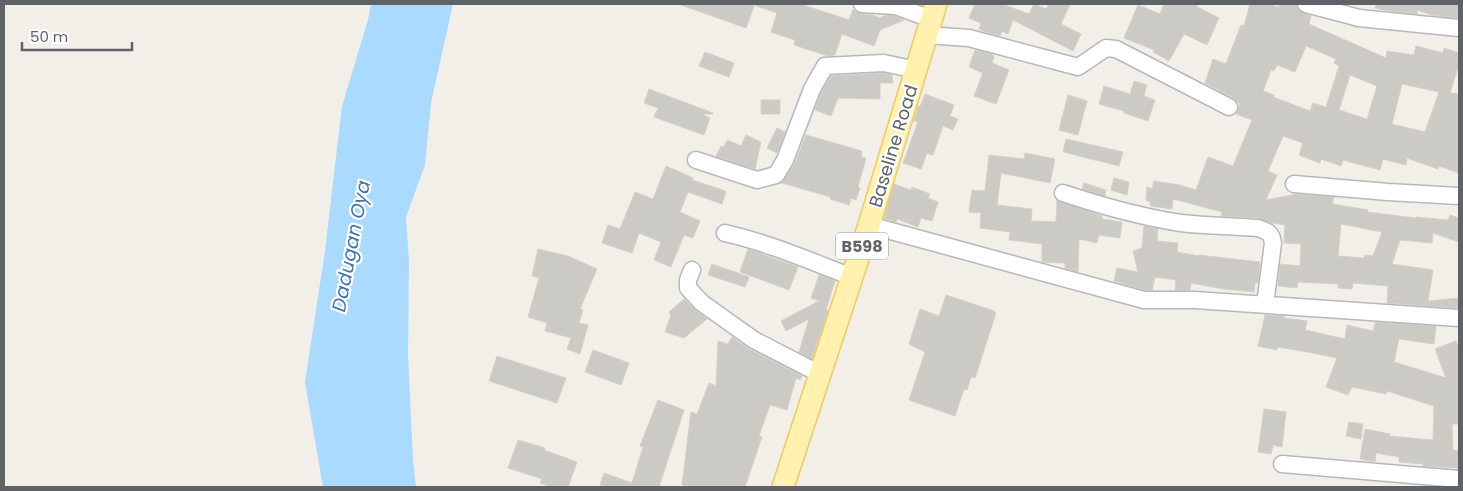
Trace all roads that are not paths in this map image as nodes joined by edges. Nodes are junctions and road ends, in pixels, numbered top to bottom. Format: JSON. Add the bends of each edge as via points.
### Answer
{"nodes":[{"id":1,"x":862,"y":4,"type":"edge"},
{"id":2,"x":1306,"y":4,"type":"edge"},
{"id":3,"x":932,"y":19,"type":"edge"},
{"id":4,"x":1459,"y":28,"type":"edge"},
{"id":5,"x":916,"y":70,"type":"junction"},
{"id":6,"x":1229,"y":107,"type":"dead end"},
{"id":7,"x":696,"y":160,"type":"dead end"},
{"id":8,"x":1294,"y":184,"type":"dead end"},
{"id":9,"x":1063,"y":193,"type":"dead end"},
{"id":10,"x":1459,"y":196,"type":"edge"},
{"id":11,"x":869,"y":225,"type":"junction"},
{"id":12,"x":725,"y":233,"type":"dead end"},
{"id":13,"x":692,"y":270,"type":"dead end"},
{"id":14,"x":852,"y":277,"type":"junction"},
{"id":15,"x":1265,"y":305,"type":"junction"},
{"id":16,"x":1459,"y":318,"type":"edge"},
{"id":17,"x":820,"y":374,"type":"junction"},
{"id":18,"x":1282,"y":464,"type":"dead end"},
{"id":19,"x":1459,"y":479,"type":"edge"},
{"id":20,"x":783,"y":487,"type":"edge"}],
"edges":[{"from":1,"to":3,"type":"street","via":[[896,6]]},
{"from":2,"to":4,"type":"street","via":[[1359,18]]},
{"from":3,"to":5,"type":"main road","name":"Baseline Road","number":"B598"},
{"from":3,"to":6,"type":"street","via":[[969,38],[1078,67],[1106,48],[1116,48]]},
{"from":5,"to":7,"type":"street","via":[[884,63],[825,66],[776,175],[757,180]]},
{"from":5,"to":11,"type":"main road","name":"Baseline Road","number":"B598"},
{"from":8,"to":10,"type":"street"},
{"from":9,"to":15,"type":"street","via":[[1161,220],[1266,230],[1273,243]]},
{"from":11,"to":14,"type":"main road","name":"Baseline Road","number":"B598"},
{"from":11,"to":15,"type":"street","via":[[1144,300]]},
{"from":12,"to":14,"type":"street","via":[[770,245]]},
{"from":13,"to":17,"type":"street","via":[[688,288],[702,303],[754,340]]},
{"from":14,"to":17,"type":"main road","name":"Baseline Road","number":"B598"},
{"from":15,"to":16,"type":"street"},
{"from":17,"to":20,"type":"main road","name":"Baseline Road","number":"B598"},
{"from":18,"to":19,"type":"street"}]}
